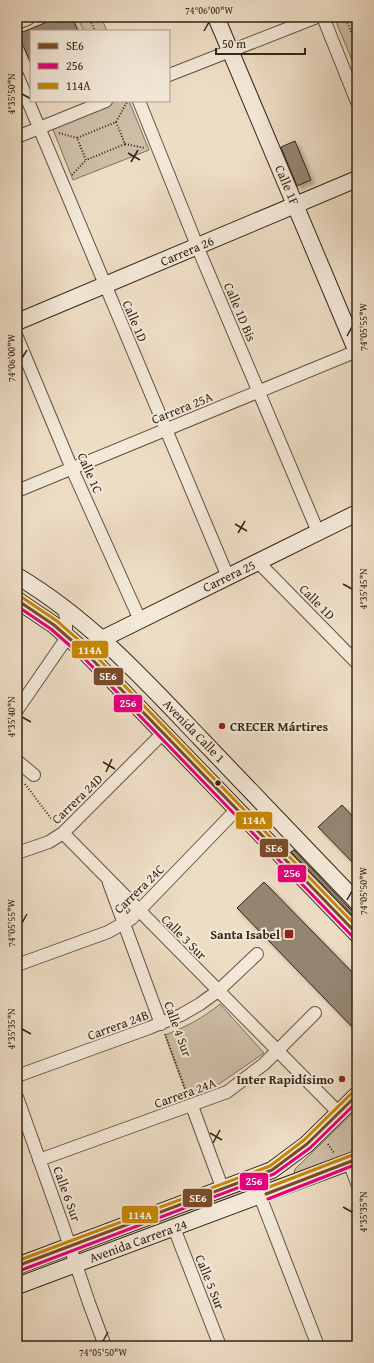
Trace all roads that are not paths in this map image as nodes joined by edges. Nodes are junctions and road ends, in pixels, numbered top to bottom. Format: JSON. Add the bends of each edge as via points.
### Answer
{"nodes":[{"id":1,"x":27,"y":17,"type":"edge"},
{"id":2,"x":216,"y":17,"type":"edge"},
{"id":3,"x":317,"y":17,"type":"edge"},
{"id":4,"x":322,"y":17,"type":"edge"},
{"id":5,"x":17,"y":21,"type":"edge"},
{"id":6,"x":230,"y":50,"type":"junction"},
{"id":7,"x":17,"y":75,"type":"edge"},
{"id":8,"x":170,"y":75,"type":"edge"},
{"id":9,"x":104,"y":102,"type":"edge"},
{"id":10,"x":139,"y":102,"type":"edge"},
{"id":11,"x":357,"y":102,"type":"edge"},
{"id":12,"x":39,"y":128,"type":"junction"},
{"id":13,"x":17,"y":137,"type":"edge"},
{"id":14,"x":357,"y":180,"type":"edge"},
{"id":15,"x":295,"y":206,"type":"junction"},
{"id":16,"x":198,"y":246,"type":"junction"},
{"id":17,"x":105,"y":285,"type":"junction"},
{"id":18,"x":17,"y":322,"type":"edge"},
{"id":19,"x":17,"y":337,"type":"edge"},
{"id":20,"x":357,"y":352,"type":"edge"},
{"id":21,"x":259,"y":392,"type":"junction"},
{"id":22,"x":166,"y":430,"type":"junction"},
{"id":23,"x":72,"y":469,"type":"junction"},
{"id":24,"x":17,"y":492,"type":"edge"},
{"id":25,"x":357,"y":513,"type":"edge"},
{"id":26,"x":318,"y":532,"type":"junction"},
{"id":27,"x":258,"y":562,"type":"junction"},
{"id":28,"x":17,"y":576,"type":"edge"},
{"id":29,"x":228,"y":577,"type":"junction"},
{"id":30,"x":17,"y":600,"type":"edge"},
{"id":31,"x":63,"y":606,"type":"junction"},
{"id":32,"x":140,"y":620,"type":"junction"},
{"id":33,"x":66,"y":635,"type":"junction"},
{"id":34,"x":102,"y":638,"type":"junction"},
{"id":35,"x":357,"y":663,"type":"edge"},
{"id":36,"x":17,"y":710,"type":"edge"},
{"id":37,"x":163,"y":733,"type":"junction"},
{"id":38,"x":17,"y":761,"type":"edge"},
{"id":39,"x":34,"y":774,"type":"dead end"},
{"id":40,"x":237,"y":809,"type":"junction"},
{"id":41,"x":63,"y":834,"type":"junction"},
{"id":42,"x":17,"y":853,"type":"edge"},
{"id":43,"x":107,"y":878,"type":"junction"},
{"id":44,"x":357,"y":902,"type":"edge"},
{"id":45,"x":139,"y":912,"type":"junction"},
{"id":46,"x":124,"y":924,"type":"junction"},
{"id":47,"x":357,"y":934,"type":"edge"},
{"id":48,"x":257,"y":954,"type":"dead end"},
{"id":49,"x":17,"y":965,"type":"edge"},
{"id":50,"x":218,"y":991,"type":"junction"},
{"id":51,"x":315,"y":1013,"type":"dead end"},
{"id":52,"x":161,"y":1024,"type":"junction"},
{"id":53,"x":277,"y":1051,"type":"junction"},
{"id":54,"x":17,"y":1076,"type":"edge"},
{"id":55,"x":357,"y":1095,"type":"edge"},
{"id":56,"x":17,"y":1097,"type":"edge"},
{"id":57,"x":192,"y":1106,"type":"junction"},
{"id":58,"x":339,"y":1113,"type":"junction"},
{"id":59,"x":347,"y":1159,"type":"edge"},
{"id":60,"x":39,"y":1160,"type":"junction"},
{"id":61,"x":357,"y":1183,"type":"edge"},
{"id":62,"x":222,"y":1190,"type":"junction"},
{"id":63,"x":260,"y":1196,"type":"junction"},
{"id":64,"x":174,"y":1228,"type":"junction"},
{"id":65,"x":70,"y":1247,"type":"junction"},
{"id":66,"x":75,"y":1264,"type":"junction"},
{"id":67,"x":17,"y":1266,"type":"edge"},
{"id":68,"x":17,"y":1286,"type":"edge"},
{"id":69,"x":105,"y":1346,"type":"edge"},
{"id":70,"x":220,"y":1346,"type":"edge"},
{"id":71,"x":318,"y":1346,"type":"edge"}],
"edges":[{"from":1,"to":5,"type":"main road"},
{"from":2,"to":6,"type":"main road","name":"Calle 1F"},
{"from":3,"to":6,"type":"street"},
{"from":4,"to":11,"type":"street"},
{"from":6,"to":8,"type":"street"},
{"from":6,"to":15,"type":"main road","name":"Calle 1F"},
{"from":7,"to":12,"type":"street","name":"Calle 1D"},
{"from":9,"to":12,"type":"street"},
{"from":10,"to":16,"type":"street","name":"Calle 1D Bis"},
{"from":12,"to":13,"type":"street"},
{"from":12,"to":17,"type":"street","name":"Calle 1D"},
{"from":14,"to":15,"type":"main road","name":"Carrera 26"},
{"from":15,"to":16,"type":"main road","name":"Carrera 26"},
{"from":15,"to":20,"type":"main road","name":"Calle 1F"},
{"from":16,"to":17,"type":"main road","name":"Carrera 26"},
{"from":16,"to":21,"type":"street","name":"Calle 1D Bis"},
{"from":17,"to":18,"type":"main road","name":"Carrera 26"},
{"from":17,"to":22,"type":"street","name":"Calle 1D"},
{"from":19,"to":23,"type":"street","name":"Calle 1C"},
{"from":20,"to":21,"type":"street","name":"Carrera 25A"},
{"from":21,"to":22,"type":"street","name":"Carrera 25A"},
{"from":21,"to":26,"type":"street","name":"Calle 1D Bis"},
{"from":22,"to":23,"type":"street","name":"Carrera 25A"},
{"from":22,"to":29,"type":"street","name":"Calle 1D"},
{"from":23,"to":24,"type":"street","name":"Carrera 25A"},
{"from":23,"to":32,"type":"street","name":"Calle 1C"},
{"from":25,"to":26,"type":"main road","name":"Carrera 25"},
{"from":26,"to":27,"type":"main road","name":"Carrera 25"},
{"from":27,"to":29,"type":"main road","name":"Carrera 25"},
{"from":27,"to":35,"type":"street","name":"Calle 1D"},
{"from":28,"to":31,"type":"main road","name":"Avenida Calle 1"},
{"from":29,"to":32,"type":"main road","name":"Carrera 25"},
{"from":30,"to":33,"type":"main road","name":"Avenida Calle 1"},
{"from":31,"to":33,"type":"street"},
{"from":31,"to":34,"type":"main road","name":"Avenida Calle 1"},
{"from":32,"to":34,"type":"main road","name":"Carrera 25"},
{"from":33,"to":36,"type":"street","via":[[63,645]]},
{"from":33,"to":37,"type":"main road","name":"Avenida Calle 1"},
{"from":34,"to":44,"type":"main road","name":"Avenida Calle 1"},
{"from":37,"to":40,"type":"main road","name":"Avenida Calle 1"},
{"from":37,"to":41,"type":"street","name":"Carrera 24D"},
{"from":38,"to":39,"type":"street"},
{"from":40,"to":45,"type":"street","name":"Carrera 24C"},
{"from":40,"to":47,"type":"main road","name":"Avenida Calle 1"},
{"from":41,"to":42,"type":"street","name":"Carrera 24D","via":[[49,842]]},
{"from":41,"to":43,"type":"street","name":"Calle 3 Sur"},
{"from":43,"to":45,"type":"street","name":"Calle 3 Sur"},
{"from":43,"to":46,"type":"street","name":"Calle 4 Sur"},
{"from":45,"to":46,"type":"street","name":"Carrera 24C"},
{"from":45,"to":50,"type":"street","name":"Calle 3 Sur"},
{"from":46,"to":49,"type":"street","name":"Carrera 24C"},
{"from":46,"to":52,"type":"street","name":"Calle 4 Sur"},
{"from":48,"to":50,"type":"street","name":"Carrera 24B"},
{"from":50,"to":52,"type":"street","name":"Carrera 24B","via":[[200,1004]]},
{"from":50,"to":53,"type":"street","name":"Calle 3 Sur"},
{"from":51,"to":53,"type":"street","name":"Carrera 24A"},
{"from":52,"to":54,"type":"street","name":"Carrera 24B"},
{"from":53,"to":57,"type":"street","name":"Carrera 24A","via":[[246,1080],[227,1092]]},
{"from":53,"to":58,"type":"street","name":"Calle 3 Sur"},
{"from":55,"to":58,"type":"main road","name":"Avenida Carrera 24"},
{"from":56,"to":60,"type":"street","name":"Calle 6 Sur"},
{"from":57,"to":60,"type":"street","name":"Carrera 24A"},
{"from":57,"to":62,"type":"street"},
{"from":58,"to":62,"type":"main road","name":"Avenida Carrera 24","via":[[307,1144],[279,1166]]},
{"from":59,"to":61,"type":"street"},
{"from":59,"to":63,"type":"main road","name":"Avenida Carrera 24"},
{"from":60,"to":65,"type":"street","name":"Calle 6 Sur"},
{"from":62,"to":65,"type":"main road","name":"Avenida Carrera 24"},
{"from":63,"to":64,"type":"main road","name":"Avenida Carrera 24"},
{"from":63,"to":71,"type":"street"},
{"from":64,"to":66,"type":"main road","name":"Avenida Carrera 24"},
{"from":64,"to":70,"type":"street","name":"Calle 5 Sur"},
{"from":65,"to":66,"type":"street","name":"Calle 6 Sur"},
{"from":65,"to":67,"type":"main road","name":"Avenida Carrera 24"},
{"from":66,"to":68,"type":"main road","name":"Avenida Carrera 24"},
{"from":66,"to":69,"type":"street","name":"Calle 6 Sur"}]}
